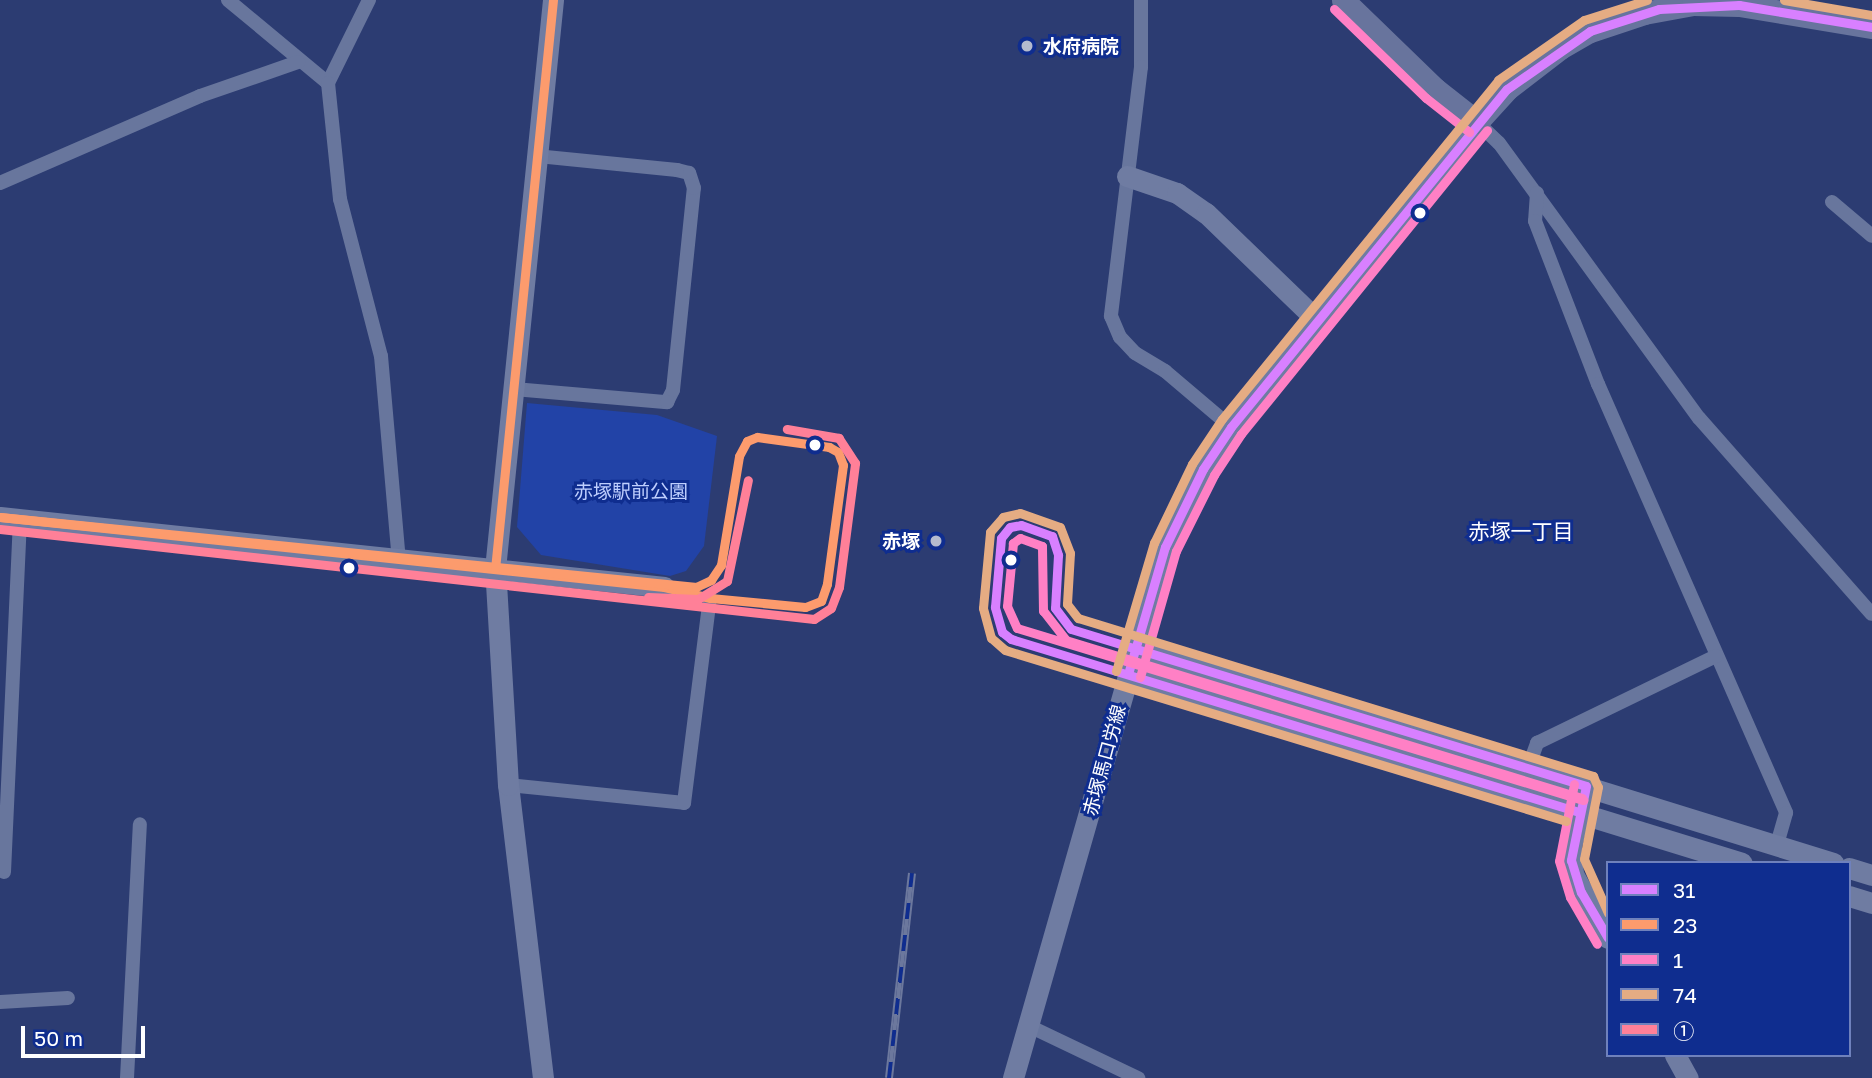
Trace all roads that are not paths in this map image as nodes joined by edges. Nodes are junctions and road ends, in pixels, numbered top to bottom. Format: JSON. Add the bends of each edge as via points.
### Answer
{"nodes":[{"id":1,"x":228,"y":0,"type":"edge"},
{"id":2,"x":369,"y":0,"type":"edge"},
{"id":3,"x":553,"y":0,"type":"edge"},
{"id":4,"x":1141,"y":0,"type":"edge"},
{"id":5,"x":1343,"y":0,"type":"edge"},
{"id":6,"x":1659,"y":4,"type":"edge"},
{"id":7,"x":1872,"y":27,"type":"edge"},
{"id":8,"x":298,"y":62,"type":"junction"},
{"id":9,"x":328,"y":83,"type":"junction"},
{"id":10,"x":1478,"y":122,"type":"junction"},
{"id":11,"x":536,"y":156,"type":"junction"},
{"id":12,"x":1128,"y":176,"type":"junction"},
{"id":13,"x":0,"y":183,"type":"edge"},
{"id":14,"x":1537,"y":193,"type":"junction"},
{"id":15,"x":1832,"y":202,"type":"dead end"},
{"id":16,"x":1872,"y":236,"type":"edge"},
{"id":17,"x":1318,"y":321,"type":"junction"},
{"id":18,"x":514,"y":389,"type":"junction"},
{"id":19,"x":1231,"y":427,"type":"junction"},
{"id":20,"x":10,"y":518,"type":"edge"},
{"id":21,"x":399,"y":560,"type":"junction"},
{"id":22,"x":495,"y":569,"type":"junction"},
{"id":23,"x":664,"y":587,"type":"dead end"},
{"id":24,"x":710,"y":598,"type":"dead end"},
{"id":25,"x":1872,"y":614,"type":"edge"},
{"id":26,"x":1135,"y":648,"type":"junction"},
{"id":27,"x":1716,"y":656,"type":"junction"},
{"id":28,"x":6,"y":673,"type":"edge"},
{"id":29,"x":1128,"y":674,"type":"junction"},
{"id":30,"x":1528,"y":768,"type":"junction"},
{"id":31,"x":508,"y":785,"type":"junction"},
{"id":32,"x":1586,"y":786,"type":"junction"},
{"id":33,"x":1579,"y":812,"type":"junction"},
{"id":34,"x":140,"y":824,"type":"dead end"},
{"id":35,"x":1777,"y":845,"type":"junction"},
{"id":36,"x":1736,"y":861,"type":"edge"},
{"id":37,"x":1827,"y":861,"type":"edge"},
{"id":38,"x":1851,"y":869,"type":"edge"},
{"id":39,"x":4,"y":872,"type":"dead end"},
{"id":40,"x":1872,"y":875,"type":"edge"},
{"id":41,"x":1851,"y":897,"type":"edge"},
{"id":42,"x":1872,"y":903,"type":"edge"},
{"id":43,"x":1606,"y":934,"type":"edge"},
{"id":44,"x":68,"y":998,"type":"dead end"},
{"id":45,"x":0,"y":1002,"type":"edge"},
{"id":46,"x":1031,"y":1027,"type":"junction"},
{"id":47,"x":1676,"y":1057,"type":"edge"},
{"id":48,"x":127,"y":1078,"type":"edge"},
{"id":49,"x":543,"y":1078,"type":"edge"},
{"id":50,"x":1013,"y":1078,"type":"edge"},
{"id":51,"x":1138,"y":1078,"type":"edge"},
{"id":52,"x":1688,"y":1078,"type":"edge"}],
"edges":[{"from":1,"to":8,"type":"street"},
{"from":2,"to":9,"type":"street"},
{"from":3,"to":11,"type":"street"},
{"from":4,"to":12,"type":"street","via":[[1141,66]]},
{"from":5,"to":10,"type":"main road","via":[[1435,89]]},
{"from":6,"to":7,"type":"main road","via":[[1739,5]]},
{"from":6,"to":10,"type":"main road","via":[[1574,39],[1507,89]]},
{"from":8,"to":9,"type":"street"},
{"from":8,"to":13,"type":"street","via":[[200,96]]},
{"from":9,"to":21,"type":"street","via":[[340,199],[381,356]]},
{"from":10,"to":14,"type":"street"},
{"from":10,"to":17,"type":"street","name":"赤塚馬口労線"},
{"from":11,"to":18,"type":"street"},
{"from":11,"to":18,"type":"street","via":[[677,170],[690,173],[694,188],[673,390],[667,402]]},
{"from":12,"to":17,"type":"street","via":[[1177,193],[1206,213]]},
{"from":12,"to":19,"type":"street","via":[[1111,298],[1116,327],[1135,353],[1165,371]]},
{"from":14,"to":25,"type":"street","via":[[1699,418]]},
{"from":14,"to":27,"type":"street","via":[[1535,221],[1544,246],[1598,384]]},
{"from":15,"to":16,"type":"street"},
{"from":17,"to":19,"type":"street","name":"赤塚馬口労線"},
{"from":18,"to":22,"type":"street"},
{"from":19,"to":26,"type":"street","name":"赤塚馬口労線","via":[[1171,532]]},
{"from":20,"to":21,"type":"street"},
{"from":20,"to":28,"type":"street"},
{"from":21,"to":22,"type":"street"},
{"from":22,"to":23,"type":"street"},
{"from":22,"to":31,"type":"street"},
{"from":24,"to":31,"type":"street","via":[[684,803]]},
{"from":26,"to":29,"type":"street","name":"赤塚馬口労線"},
{"from":26,"to":30,"type":"street"},
{"from":27,"to":30,"type":"street","via":[[1538,743]]},
{"from":27,"to":35,"type":"street","via":[[1786,813]]},
{"from":28,"to":39,"type":"street"},
{"from":29,"to":33,"type":"street"},
{"from":29,"to":46,"type":"street","name":"赤塚馬口労線"},
{"from":30,"to":32,"type":"street"},
{"from":31,"to":49,"type":"street"},
{"from":32,"to":33,"type":"street"},
{"from":32,"to":35,"type":"street"},
{"from":33,"to":36,"type":"street"},
{"from":33,"to":43,"type":"street","via":[[1571,846],[1573,874]]},
{"from":34,"to":48,"type":"street"},
{"from":35,"to":37,"type":"street"},
{"from":38,"to":40,"type":"street"},
{"from":41,"to":42,"type":"street"},
{"from":44,"to":45,"type":"street"},
{"from":46,"to":50,"type":"street","name":"赤塚馬口労線"},
{"from":46,"to":51,"type":"street"},
{"from":47,"to":52,"type":"street"}]}
